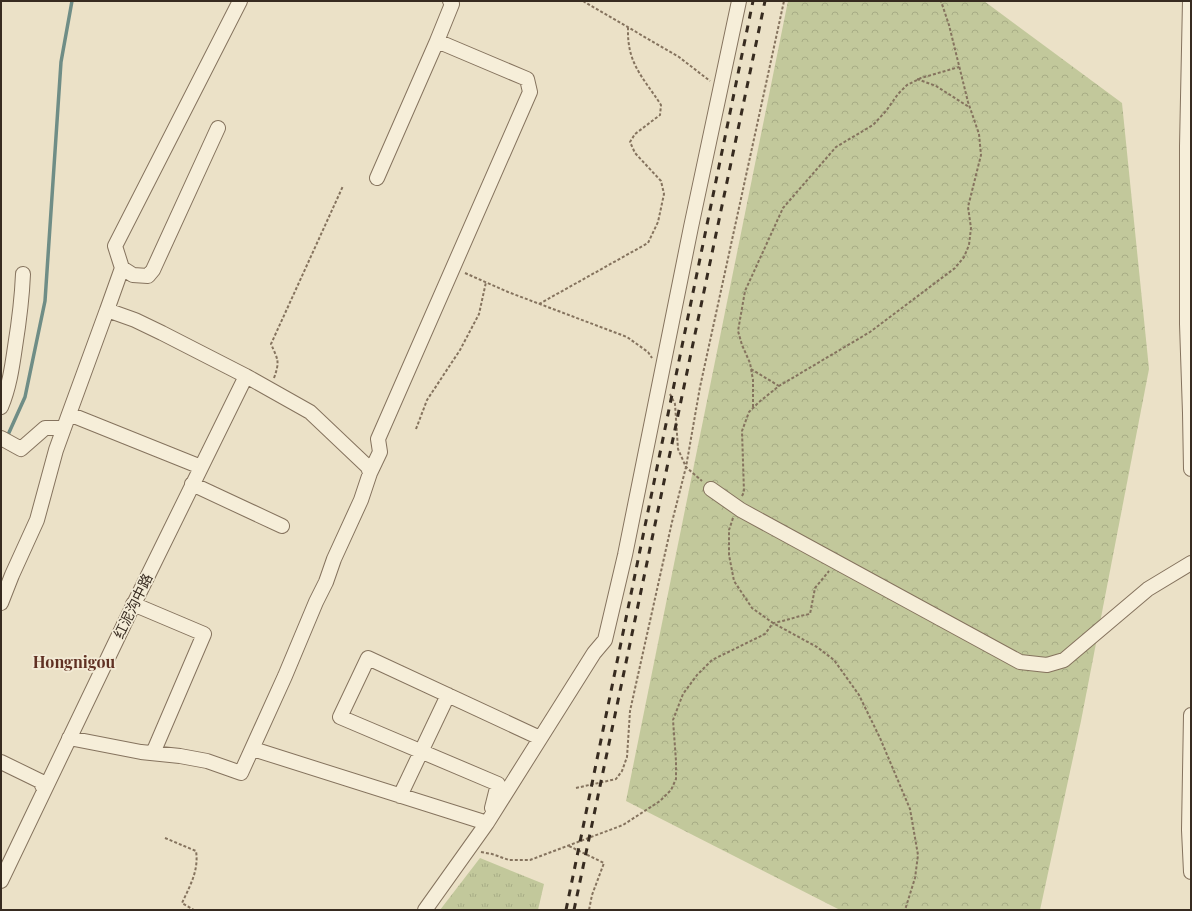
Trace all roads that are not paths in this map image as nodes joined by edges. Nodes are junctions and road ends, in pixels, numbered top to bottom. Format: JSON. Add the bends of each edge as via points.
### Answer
{"nodes":[{"id":1,"x":240,"y":1,"type":"edge"},
{"id":2,"x":450,"y":1,"type":"edge"},
{"id":3,"x":740,"y":1,"type":"edge"},
{"id":4,"x":1190,"y":1,"type":"edge"},
{"id":5,"x":437,"y":41,"type":"junction"},
{"id":6,"x":218,"y":128,"type":"dead end"},
{"id":7,"x":377,"y":178,"type":"dead end"},
{"id":8,"x":122,"y":268,"type":"junction"},
{"id":9,"x":23,"y":274,"type":"dead end"},
{"id":10,"x":107,"y":310,"type":"junction"},
{"id":11,"x":246,"y":376,"type":"junction"},
{"id":12,"x":1,"y":407,"type":"edge"},
{"id":13,"x":1190,"y":413,"type":"edge"},
{"id":14,"x":69,"y":414,"type":"junction"},
{"id":15,"x":64,"y":428,"type":"junction"},
{"id":16,"x":1,"y":438,"type":"edge"},
{"id":17,"x":201,"y":466,"type":"junction"},
{"id":18,"x":1191,"y":469,"type":"edge"},
{"id":19,"x":370,"y":473,"type":"junction"},
{"id":20,"x":192,"y":484,"type":"junction"},
{"id":21,"x":711,"y":489,"type":"road end"},
{"id":22,"x":282,"y":526,"type":"dead end"},
{"id":23,"x":1191,"y":563,"type":"edge"},
{"id":24,"x":1,"y":603,"type":"edge"},
{"id":25,"x":133,"y":604,"type":"junction"},
{"id":26,"x":448,"y":695,"type":"junction"},
{"id":27,"x":1191,"y":715,"type":"edge"},
{"id":28,"x":69,"y":738,"type":"junction"},
{"id":29,"x":540,"y":738,"type":"junction"},
{"id":30,"x":253,"y":749,"type":"junction"},
{"id":31,"x":421,"y":751,"type":"junction"},
{"id":32,"x":153,"y":753,"type":"junction"},
{"id":33,"x":1,"y":762,"type":"edge"},
{"id":34,"x":44,"y":789,"type":"junction"},
{"id":35,"x":400,"y":796,"type":"junction"},
{"id":36,"x":487,"y":824,"type":"junction"},
{"id":37,"x":1191,"y":872,"type":"edge"},
{"id":38,"x":1,"y":881,"type":"edge"},
{"id":39,"x":425,"y":910,"type":"edge"}],
"edges":[{"from":1,"to":8,"type":"street","via":[[116,246]]},
{"from":2,"to":5,"type":"street","via":[[452,4]]},
{"from":3,"to":29,"type":"street","via":[[605,640]]},
{"from":4,"to":13,"type":"street","via":[[1187,146]]},
{"from":5,"to":7,"type":"street"},
{"from":5,"to":19,"type":"street","via":[[527,79],[530,92],[378,439],[380,452]]},
{"from":6,"to":8,"type":"street","via":[[153,270],[148,276],[133,275]]},
{"from":8,"to":10,"type":"street"},
{"from":9,"to":12,"type":"street","via":[[22,305],[15,349],[7,392]]},
{"from":10,"to":11,"type":"street","via":[[134,320]]},
{"from":10,"to":14,"type":"street"},
{"from":11,"to":17,"type":"street","name":"红泥沟中路"},
{"from":11,"to":19,"type":"street","via":[[310,412],[368,467]]},
{"from":13,"to":18,"type":"street"},
{"from":14,"to":15,"type":"street"},
{"from":14,"to":17,"type":"street"},
{"from":15,"to":16,"type":"street","via":[[45,428],[21,449]]},
{"from":15,"to":24,"type":"street","via":[[37,520]]},
{"from":17,"to":20,"type":"street","name":"红泥沟中路"},
{"from":19,"to":30,"type":"street","via":[[361,500]]},
{"from":20,"to":22,"type":"street"},
{"from":20,"to":25,"type":"street","name":"红泥沟中路"},
{"from":21,"to":23,"type":"street","via":[[737,507],[1020,662],[1047,665],[1064,660],[1148,590]]},
{"from":25,"to":28,"type":"street","name":"红泥沟中路"},
{"from":25,"to":32,"type":"street","via":[[204,634]]},
{"from":26,"to":29,"type":"street"},
{"from":26,"to":31,"type":"street"},
{"from":26,"to":31,"type":"street","via":[[368,658],[340,717]]},
{"from":27,"to":37,"type":"street"},
{"from":28,"to":32,"type":"street"},
{"from":28,"to":34,"type":"street","name":"红泥沟中路"},
{"from":29,"to":36,"type":"street"},
{"from":30,"to":32,"type":"street","via":[[241,772],[207,761]]},
{"from":30,"to":35,"type":"street"},
{"from":31,"to":35,"type":"street"},
{"from":31,"to":36,"type":"street","via":[[498,784]]},
{"from":33,"to":34,"type":"street","via":[[40,781]]},
{"from":34,"to":38,"type":"street","name":"红泥沟中路"},
{"from":35,"to":36,"type":"street"},
{"from":36,"to":39,"type":"street"}]}
